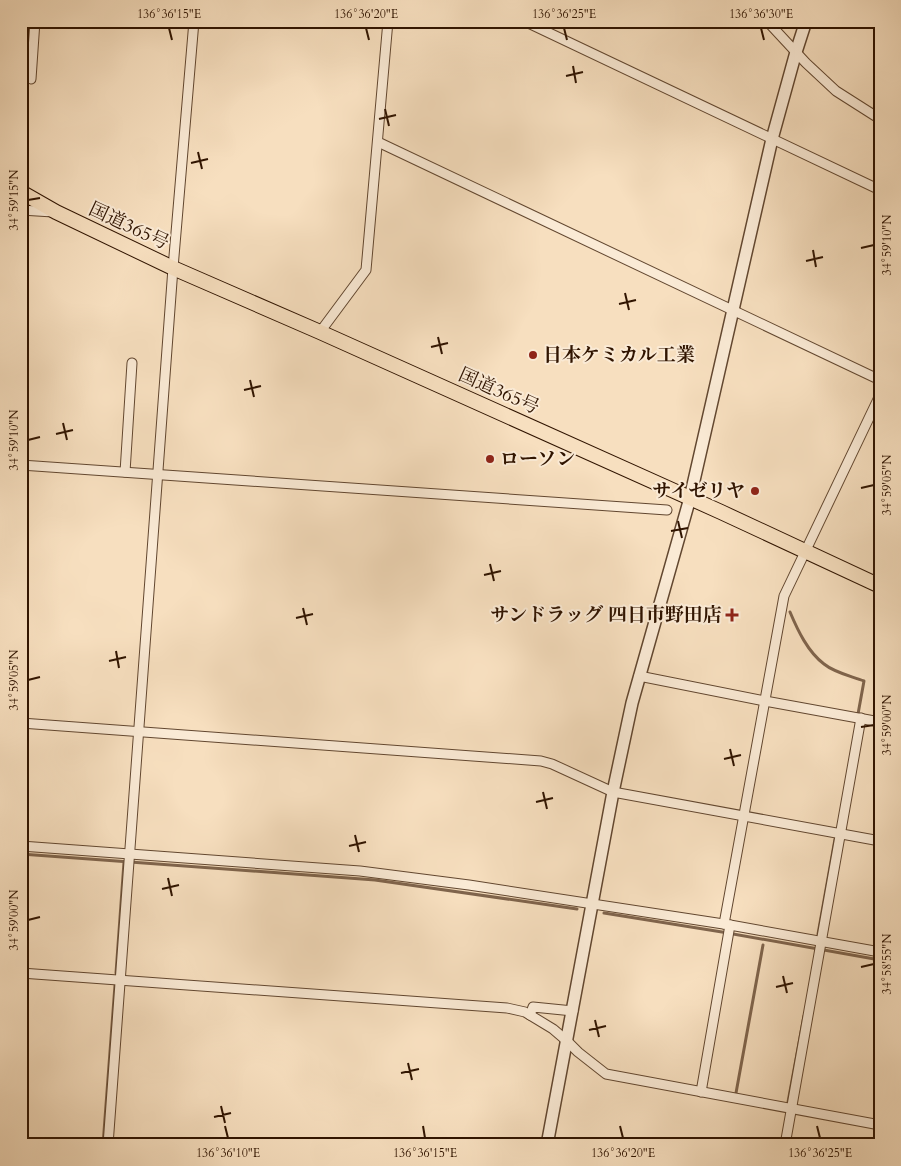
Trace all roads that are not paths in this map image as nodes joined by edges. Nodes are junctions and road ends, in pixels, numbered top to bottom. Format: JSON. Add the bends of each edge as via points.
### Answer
{"nodes":[{"id":1,"x":35,"y":21,"type":"edge"},
{"id":2,"x":194,"y":21,"type":"edge"},
{"id":3,"x":388,"y":21,"type":"edge"},
{"id":4,"x":524,"y":21,"type":"edge"},
{"id":5,"x":767,"y":21,"type":"edge"},
{"id":6,"x":806,"y":21,"type":"edge"},
{"id":7,"x":796,"y":52,"type":"junction"},
{"id":8,"x":31,"y":79,"type":"dead end"},
{"id":9,"x":880,"y":119,"type":"edge"},
{"id":10,"x":772,"y":139,"type":"junction"},
{"id":11,"x":378,"y":142,"type":"junction"},
{"id":12,"x":880,"y":190,"type":"edge"},
{"id":13,"x":21,"y":192,"type":"edge"},
{"id":14,"x":21,"y":210,"type":"edge"},
{"id":15,"x":56,"y":212,"type":"junction"},
{"id":16,"x":173,"y":268,"type":"junction"},
{"id":17,"x":732,"y":312,"type":"junction"},
{"id":18,"x":320,"y":332,"type":"junction"},
{"id":19,"x":132,"y":362,"type":"dead end"},
{"id":20,"x":880,"y":380,"type":"edge"},
{"id":21,"x":880,"y":395,"type":"edge"},
{"id":22,"x":21,"y":465,"type":"edge"},
{"id":23,"x":125,"y":472,"type":"junction"},
{"id":24,"x":158,"y":474,"type":"junction"},
{"id":25,"x":690,"y":498,"type":"junction"},
{"id":26,"x":667,"y":510,"type":"dead end"},
{"id":27,"x":804,"y":551,"type":"junction"},
{"id":28,"x":880,"y":586,"type":"edge"},
{"id":29,"x":639,"y":676,"type":"junction"},
{"id":30,"x":765,"y":701,"type":"junction"},
{"id":31,"x":861,"y":718,"type":"junction"},
{"id":32,"x":880,"y":722,"type":"edge"},
{"id":33,"x":21,"y":723,"type":"edge"},
{"id":34,"x":139,"y":731,"type":"junction"},
{"id":35,"x":613,"y":792,"type":"junction"},
{"id":36,"x":744,"y":816,"type":"junction"},
{"id":37,"x":842,"y":834,"type":"junction"},
{"id":38,"x":880,"y":841,"type":"edge"},
{"id":39,"x":21,"y":846,"type":"edge"},
{"id":40,"x":130,"y":855,"type":"junction"},
{"id":41,"x":592,"y":904,"type":"junction"},
{"id":42,"x":728,"y":925,"type":"junction"},
{"id":43,"x":821,"y":942,"type":"junction"},
{"id":44,"x":880,"y":952,"type":"edge"},
{"id":45,"x":21,"y":972,"type":"edge"},
{"id":46,"x":120,"y":980,"type":"junction"},
{"id":47,"x":573,"y":1011,"type":"junction"},
{"id":48,"x":530,"y":1015,"type":"junction"},
{"id":49,"x":567,"y":1040,"type":"junction"},
{"id":50,"x":701,"y":1092,"type":"junction"},
{"id":51,"x":791,"y":1110,"type":"junction"},
{"id":52,"x":880,"y":1125,"type":"edge"},
{"id":53,"x":108,"y":1145,"type":"edge"},
{"id":54,"x":547,"y":1145,"type":"edge"},
{"id":55,"x":785,"y":1145,"type":"edge"}],
"edges":[{"from":1,"to":8,"type":"street"},
{"from":2,"to":16,"type":"street"},
{"from":3,"to":11,"type":"street"},
{"from":4,"to":10,"type":"street"},
{"from":5,"to":7,"type":"street"},
{"from":6,"to":7,"type":"street"},
{"from":7,"to":9,"type":"street","via":[[836,91]]},
{"from":7,"to":10,"type":"street"},
{"from":10,"to":12,"type":"street"},
{"from":10,"to":17,"type":"street"},
{"from":11,"to":17,"type":"street"},
{"from":11,"to":18,"type":"street","via":[[366,270]]},
{"from":13,"to":15,"type":"highway","name":"国道365号"},
{"from":14,"to":15,"type":"street"},
{"from":15,"to":16,"type":"highway","name":"国道365号"},
{"from":16,"to":18,"type":"highway","name":"国道365号"},
{"from":16,"to":24,"type":"street"},
{"from":17,"to":20,"type":"street"},
{"from":17,"to":25,"type":"street"},
{"from":18,"to":25,"type":"highway","name":"国道365号"},
{"from":19,"to":23,"type":"street"},
{"from":21,"to":27,"type":"street"},
{"from":22,"to":23,"type":"street"},
{"from":23,"to":24,"type":"street"},
{"from":24,"to":26,"type":"street"},
{"from":24,"to":34,"type":"street"},
{"from":25,"to":27,"type":"highway","name":"国道365号"},
{"from":25,"to":29,"type":"street"},
{"from":27,"to":28,"type":"highway","name":"国道365号"},
{"from":27,"to":30,"type":"street","via":[[784,596]]},
{"from":29,"to":30,"type":"street"},
{"from":29,"to":35,"type":"street"},
{"from":30,"to":31,"type":"street"},
{"from":30,"to":36,"type":"street"},
{"from":31,"to":32,"type":"street"},
{"from":31,"to":37,"type":"street"},
{"from":33,"to":34,"type":"street"},
{"from":34,"to":35,"type":"street","via":[[541,761]]},
{"from":34,"to":40,"type":"street"},
{"from":35,"to":36,"type":"street"},
{"from":35,"to":41,"type":"street"},
{"from":36,"to":37,"type":"street"},
{"from":36,"to":42,"type":"street"},
{"from":37,"to":38,"type":"street"},
{"from":37,"to":43,"type":"street"},
{"from":39,"to":40,"type":"street"},
{"from":40,"to":41,"type":"street","via":[[360,871]]},
{"from":40,"to":46,"type":"street"},
{"from":41,"to":42,"type":"street"},
{"from":41,"to":47,"type":"street"},
{"from":42,"to":43,"type":"street"},
{"from":42,"to":50,"type":"street"},
{"from":43,"to":44,"type":"street"},
{"from":43,"to":51,"type":"street"},
{"from":45,"to":46,"type":"street"},
{"from":46,"to":48,"type":"street","via":[[507,1008]]},
{"from":46,"to":53,"type":"street"},
{"from":47,"to":48,"type":"street","via":[[533,1007]]},
{"from":47,"to":49,"type":"street"},
{"from":48,"to":49,"type":"street"},
{"from":49,"to":50,"type":"street","via":[[606,1074]]},
{"from":49,"to":54,"type":"street"},
{"from":50,"to":51,"type":"street"},
{"from":51,"to":52,"type":"street"},
{"from":51,"to":55,"type":"street"}]}
